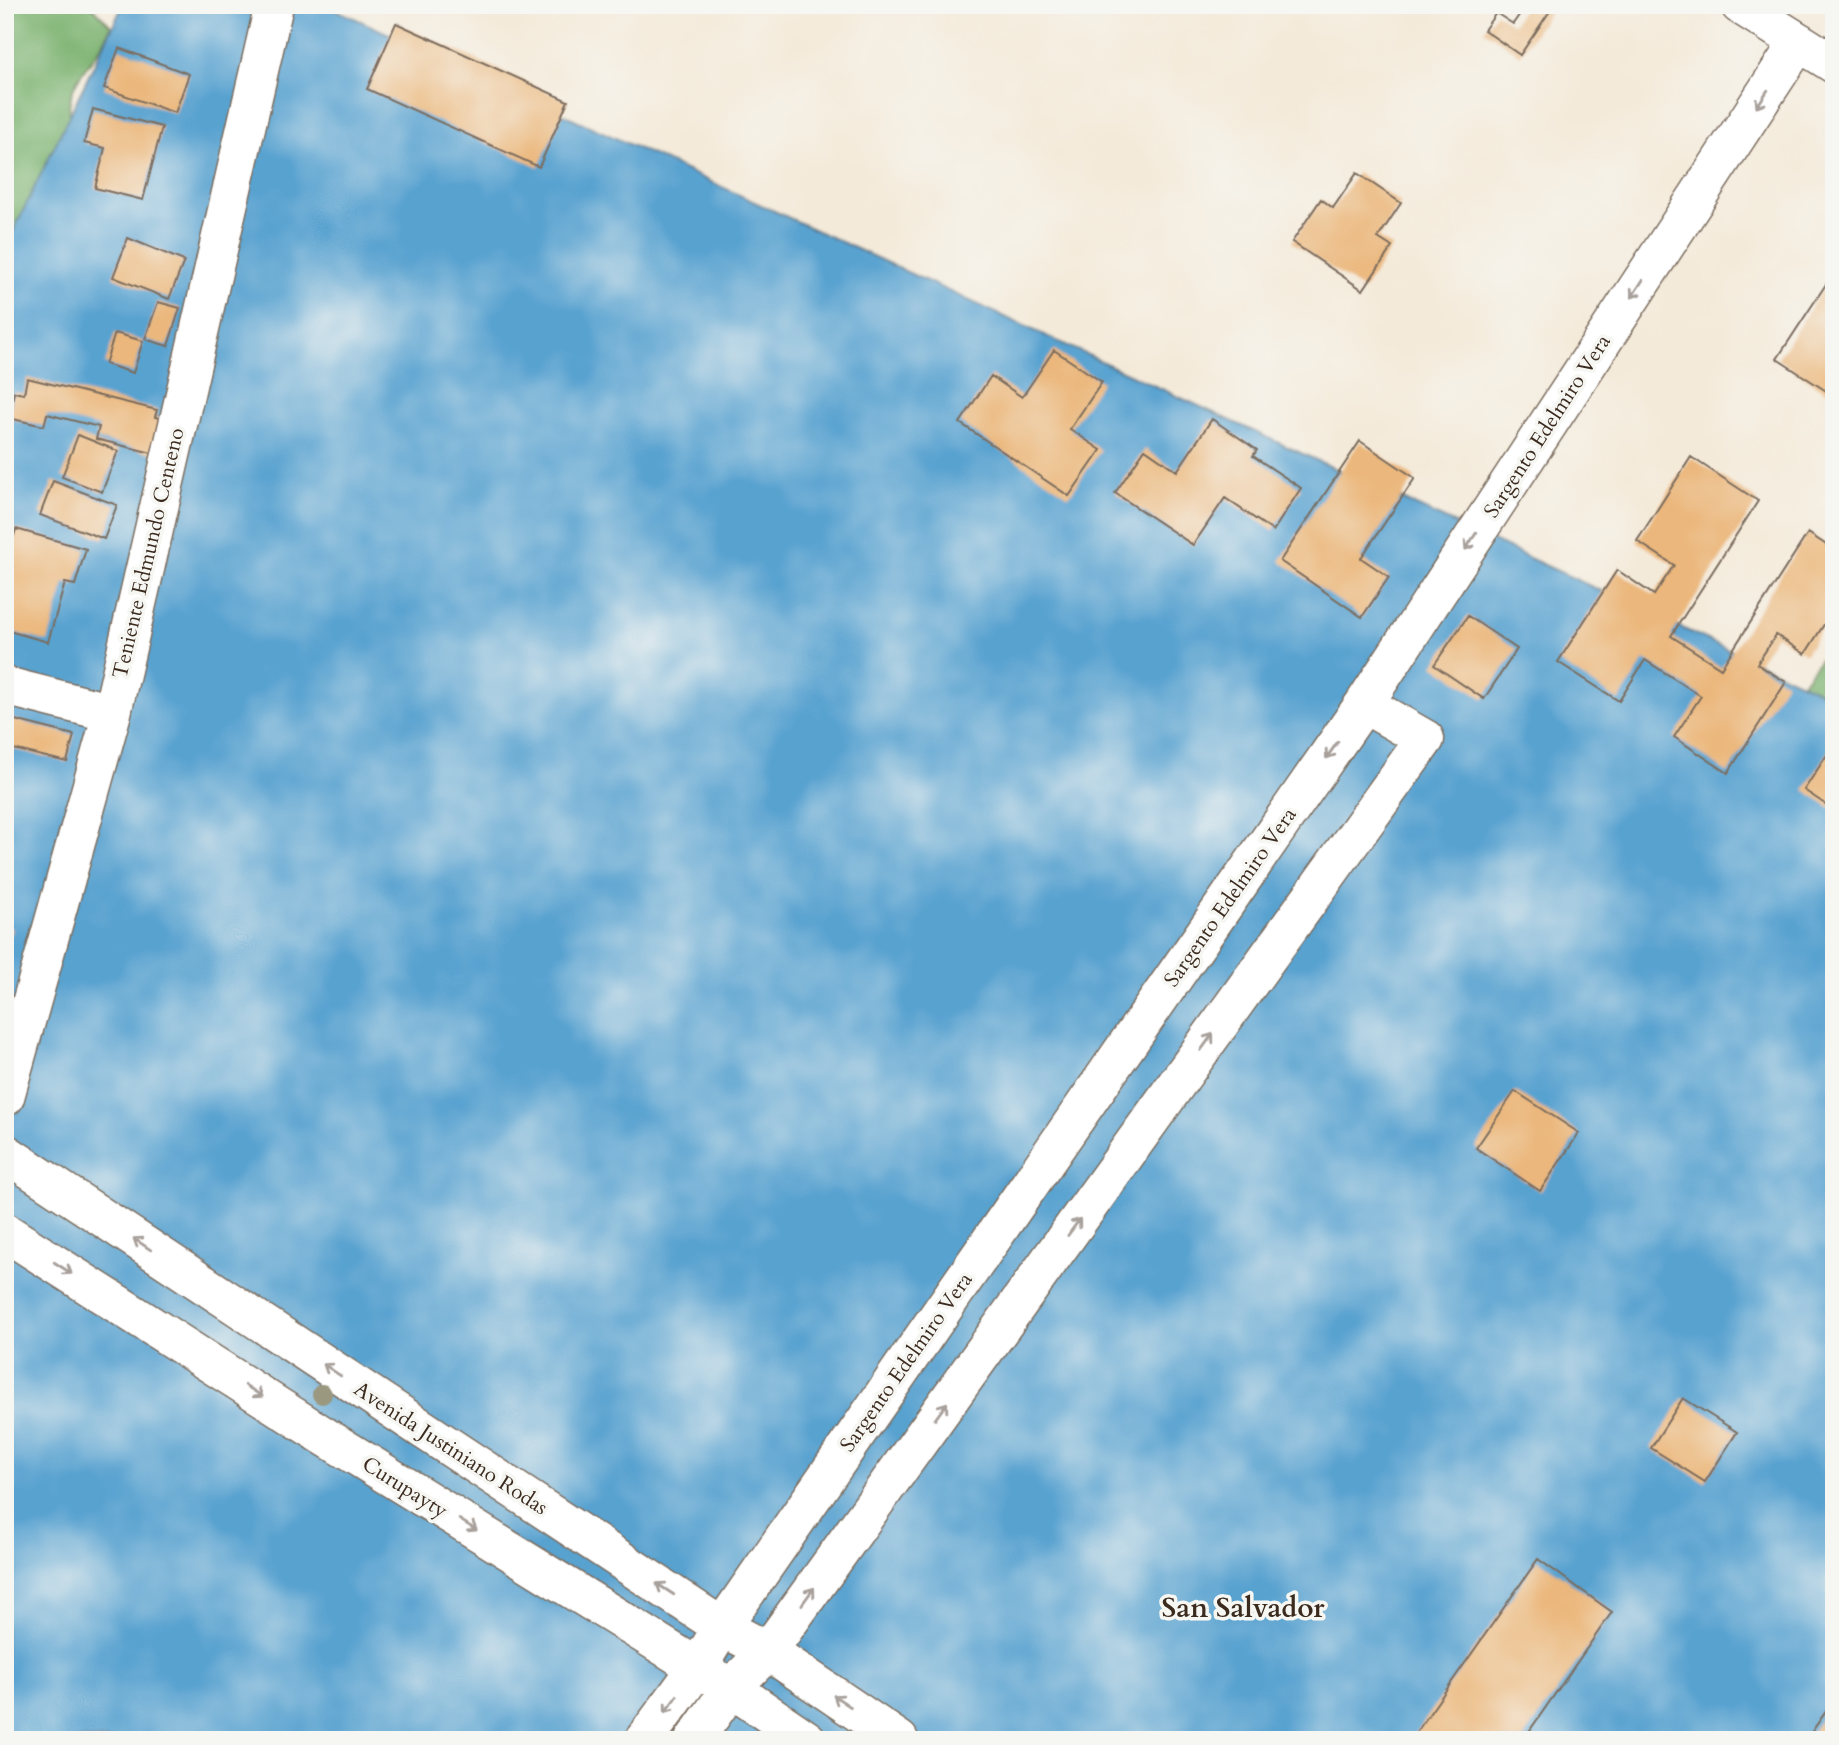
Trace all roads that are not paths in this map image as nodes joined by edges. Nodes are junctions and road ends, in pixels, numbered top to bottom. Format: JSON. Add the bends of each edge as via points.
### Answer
{"nodes":[{"id":1,"x":274,"y":5,"type":"edge"},
{"id":2,"x":1740,"y":5,"type":"edge"},
{"id":3,"x":1800,"y":42,"type":"junction"},
{"id":4,"x":1834,"y":64,"type":"edge"},
{"id":5,"x":5,"y":686,"type":"edge"},
{"id":6,"x":1364,"y":704,"type":"junction"},
{"id":7,"x":112,"y":713,"type":"junction"},
{"id":8,"x":5,"y":1097,"type":"edge"},
{"id":9,"x":5,"y":1153,"type":"edge"},
{"id":10,"x":5,"y":1231,"type":"edge"},
{"id":11,"x":722,"y":1627,"type":"junction"},
{"id":12,"x":768,"y":1651,"type":"junction"},
{"id":13,"x":698,"y":1667,"type":"junction"},
{"id":14,"x":731,"y":1688,"type":"junction"},
{"id":15,"x":645,"y":1740,"type":"edge"},
{"id":16,"x":694,"y":1740,"type":"edge"},
{"id":17,"x":807,"y":1740,"type":"edge"},
{"id":18,"x":899,"y":1740,"type":"edge"}],
"edges":[{"from":1,"to":7,"type":"street","name":"Teniente Edmundo Centeno"},
{"from":2,"to":3,"type":"street"},
{"from":3,"to":4,"type":"street"},
{"from":3,"to":6,"type":"street","name":"Sargento Edelmiro Vera","one_way":true},
{"from":5,"to":7,"type":"street"},
{"from":6,"to":11,"type":"street","name":"Sargento Edelmiro Vera","one_way":true},
{"from":12,"to":6,"type":"street","one_way":true,"via":[[1425,738]]},
{"from":7,"to":8,"type":"street","name":"Teniente Edmundo Centeno"},
{"from":11,"to":9,"type":"street","name":"Avenida Justiniano Rodas","one_way":true},
{"from":10,"to":13,"type":"street","name":"Curupayty","one_way":true,"via":[[324,1436]]},
{"from":11,"to":12,"type":"street","name":"Avenida Justiniano Rodas"},
{"from":11,"to":13,"type":"street","name":"Sargento Edelmiro Vera"},
{"from":12,"to":14,"type":"street"},
{"from":18,"to":12,"type":"street","name":"Avenida Justiniano Rodas","one_way":true},
{"from":13,"to":14,"type":"street","name":"Curupayty"},
{"from":13,"to":15,"type":"street","name":"Sargento Edelmiro Vera","one_way":true},
{"from":14,"to":16,"type":"street"},
{"from":14,"to":17,"type":"street","name":"Curupayty"}]}
